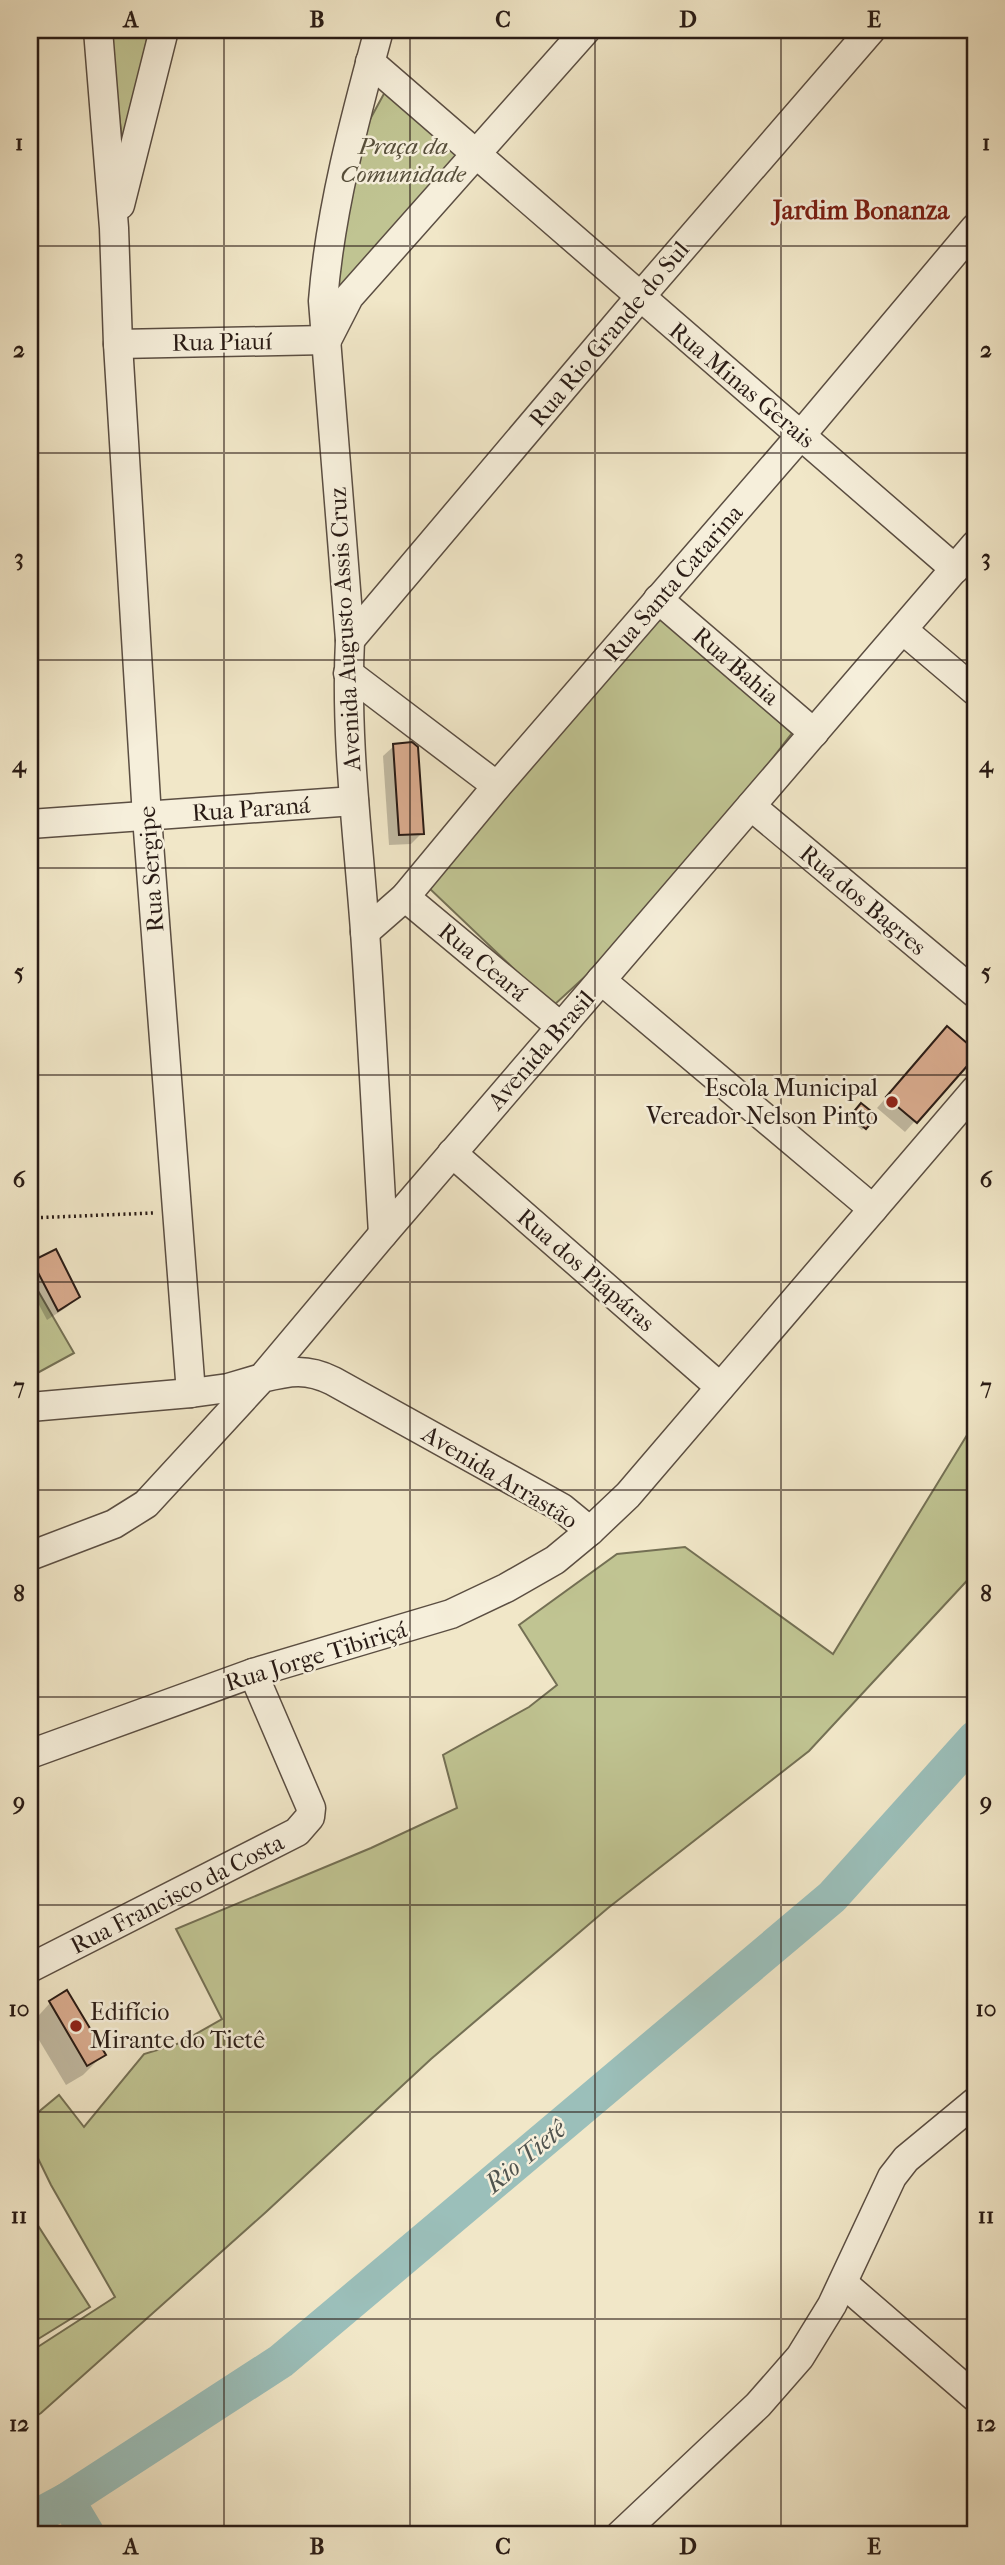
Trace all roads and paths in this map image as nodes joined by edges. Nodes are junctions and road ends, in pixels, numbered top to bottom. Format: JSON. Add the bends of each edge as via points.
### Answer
{"nodes":[{"id":1,"x":98,"y":30,"type":"edge"},
{"id":2,"x":164,"y":30,"type":"edge"},
{"id":3,"x":379,"y":30,"type":"edge"},
{"id":4,"x":586,"y":30,"type":"edge"},
{"id":5,"x":872,"y":30,"type":"edge"},
{"id":6,"x":370,"y":62,"type":"junction"},
{"id":7,"x":476,"y":154,"type":"junction"},
{"id":8,"x":114,"y":228,"type":"junction"},
{"id":9,"x":975,"y":228,"type":"edge"},
{"id":10,"x":640,"y":297,"type":"junction"},
{"id":11,"x":327,"y":340,"type":"junction"},
{"id":12,"x":118,"y":344,"type":"junction"},
{"id":13,"x":801,"y":435,"type":"junction"},
{"id":14,"x":975,"y":545,"type":"edge"},
{"id":15,"x":955,"y":569,"type":"junction"},
{"id":16,"x":658,"y":599,"type":"junction"},
{"id":17,"x":902,"y":630,"type":"junction"},
{"id":18,"x":350,"y":640,"type":"junction"},
{"id":19,"x":348,"y":673,"type":"junction"},
{"id":20,"x":975,"y":691,"type":"edge"},
{"id":21,"x":814,"y":733,"type":"junction"},
{"id":22,"x":497,"y":786,"type":"junction"},
{"id":23,"x":354,"y":801,"type":"junction"},
{"id":24,"x":751,"y":806,"type":"junction"},
{"id":25,"x":147,"y":817,"type":"junction"},
{"id":26,"x":30,"y":824,"type":"edge"},
{"id":27,"x":405,"y":897,"type":"junction"},
{"id":28,"x":365,"y":932,"type":"junction"},
{"id":29,"x":601,"y":980,"type":"junction"},
{"id":30,"x":975,"y":993,"type":"edge"},
{"id":31,"x":561,"y":1027,"type":"junction"},
{"id":32,"x":975,"y":1090,"type":"edge"},
{"id":33,"x":452,"y":1153,"type":"junction"},
{"id":34,"x":873,"y":1209,"type":"junction"},
{"id":35,"x":176,"y":1212,"type":"junction"},
{"id":36,"x":30,"y":1218,"type":"edge"},
{"id":37,"x":383,"y":1234,"type":"junction"},
{"id":38,"x":262,"y":1378,"type":"junction"},
{"id":39,"x":720,"y":1387,"type":"junction"},
{"id":40,"x":191,"y":1393,"type":"junction"},
{"id":41,"x":30,"y":1407,"type":"edge"},
{"id":42,"x":590,"y":1531,"type":"junction"},
{"id":43,"x":30,"y":1556,"type":"edge"},
{"id":44,"x":253,"y":1673,"type":"junction"},
{"id":45,"x":30,"y":1754,"type":"edge"},
{"id":46,"x":30,"y":1968,"type":"edge"},
{"id":47,"x":973,"y":2107,"type":"edge"},
{"id":48,"x":843,"y":2283,"type":"junction"},
{"id":49,"x":975,"y":2396,"type":"edge"},
{"id":50,"x":620,"y":2535,"type":"edge"}],
"edges":[{"from":1,"to":8,"type":"street"},
{"from":2,"to":8,"type":"street"},
{"from":3,"to":6,"type":"street","name":"Avenida Augusto Assis Cruz"},
{"from":4,"to":7,"type":"street"},
{"from":5,"to":10,"type":"street","name":"Rua Rio Grande do Sul"},
{"from":6,"to":7,"type":"street","name":"Rua Minas Gerais"},
{"from":6,"to":11,"type":"street","name":"Avenida Augusto Assis Cruz","via":[[329,247],[323,301]]},
{"from":7,"to":10,"type":"street","name":"Rua Minas Gerais"},
{"from":7,"to":11,"type":"street","via":[[349,297]]},
{"from":8,"to":12,"type":"street","name":"Rua Sergipe"},
{"from":9,"to":13,"type":"street","name":"Rua Santa Catarina"},
{"from":10,"to":13,"type":"street","name":"Rua Minas Gerais"},
{"from":10,"to":18,"type":"street","name":"Rua Rio Grande do Sul"},
{"from":11,"to":12,"type":"street","name":"Rua Piauí"},
{"from":11,"to":18,"type":"street","name":"Avenida Augusto Assis Cruz"},
{"from":12,"to":25,"type":"street","name":"Rua Sergipe"},
{"from":13,"to":15,"type":"street","name":"Rua Minas Gerais"},
{"from":13,"to":16,"type":"street","name":"Rua Santa Catarina"},
{"from":14,"to":15,"type":"street","name":"Avenida Brasil"},
{"from":15,"to":17,"type":"street","name":"Avenida Brasil"},
{"from":16,"to":21,"type":"street","name":"Rua Bahia"},
{"from":16,"to":22,"type":"street","name":"Rua Santa Catarina"},
{"from":17,"to":20,"type":"street"},
{"from":17,"to":21,"type":"street","name":"Avenida Brasil"},
{"from":18,"to":19,"type":"street","name":"Avenida Augusto Assis Cruz"},
{"from":19,"to":22,"type":"street"},
{"from":19,"to":23,"type":"street","name":"Avenida Augusto Assis Cruz"},
{"from":21,"to":24,"type":"street","name":"Avenida Brasil"},
{"from":22,"to":27,"type":"street","name":"Rua Santa Catarina"},
{"from":23,"to":25,"type":"street","name":"Rua Paraná"},
{"from":23,"to":28,"type":"street","name":"Avenida Augusto Assis Cruz"},
{"from":24,"to":29,"type":"street","name":"Avenida Brasil"},
{"from":24,"to":30,"type":"street","name":"Rua dos Bagres"},
{"from":25,"to":26,"type":"street","name":"Rua Paraná"},
{"from":25,"to":35,"type":"street","name":"Rua Sergipe"},
{"from":27,"to":28,"type":"street","name":"Rua Santa Catarina"},
{"from":27,"to":31,"type":"street","name":"Rua Ceará"},
{"from":28,"to":37,"type":"street","name":"Avenida Augusto Assis Cruz"},
{"from":29,"to":31,"type":"street","name":"Avenida Brasil"},
{"from":29,"to":34,"type":"street"},
{"from":31,"to":33,"type":"street","name":"Avenida Brasil"},
{"from":32,"to":34,"type":"street","name":"Avenida Arrastão"},
{"from":33,"to":37,"type":"street","name":"Avenida Brasil"},
{"from":33,"to":39,"type":"street","name":"Rua dos Piapáras"},
{"from":34,"to":39,"type":"street","name":"Avenida Arrastão"},
{"from":35,"to":36,"type":"path"},
{"from":35,"to":40,"type":"street","name":"Rua Sergipe"},
{"from":37,"to":38,"type":"street","name":"Avenida Brasil"},
{"from":38,"to":40,"type":"street"},
{"from":38,"to":42,"type":"street","name":"Avenida Arrastão","via":[[286,1372],[317,1373],[562,1508]]},
{"from":38,"to":43,"type":"street","via":[[146,1504],[114,1524]]},
{"from":39,"to":42,"type":"street","name":"Avenida Arrastão","via":[[628,1495]]},
{"from":40,"to":41,"type":"street"},
{"from":42,"to":44,"type":"street","name":"Rua Jorge Tibiriçá","via":[[555,1560],[451,1614]]},
{"from":44,"to":45,"type":"street","name":"Rua Jorge Tibiriçá"},
{"from":44,"to":46,"type":"street","name":"Rua Francisco da Costa","via":[[312,1808],[310,1817],[297,1832]]},
{"from":47,"to":48,"type":"street","via":[[906,2159],[892,2177]]},
{"from":48,"to":49,"type":"street"},
{"from":48,"to":50,"type":"street","via":[[800,2357],[758,2405]]}]}
